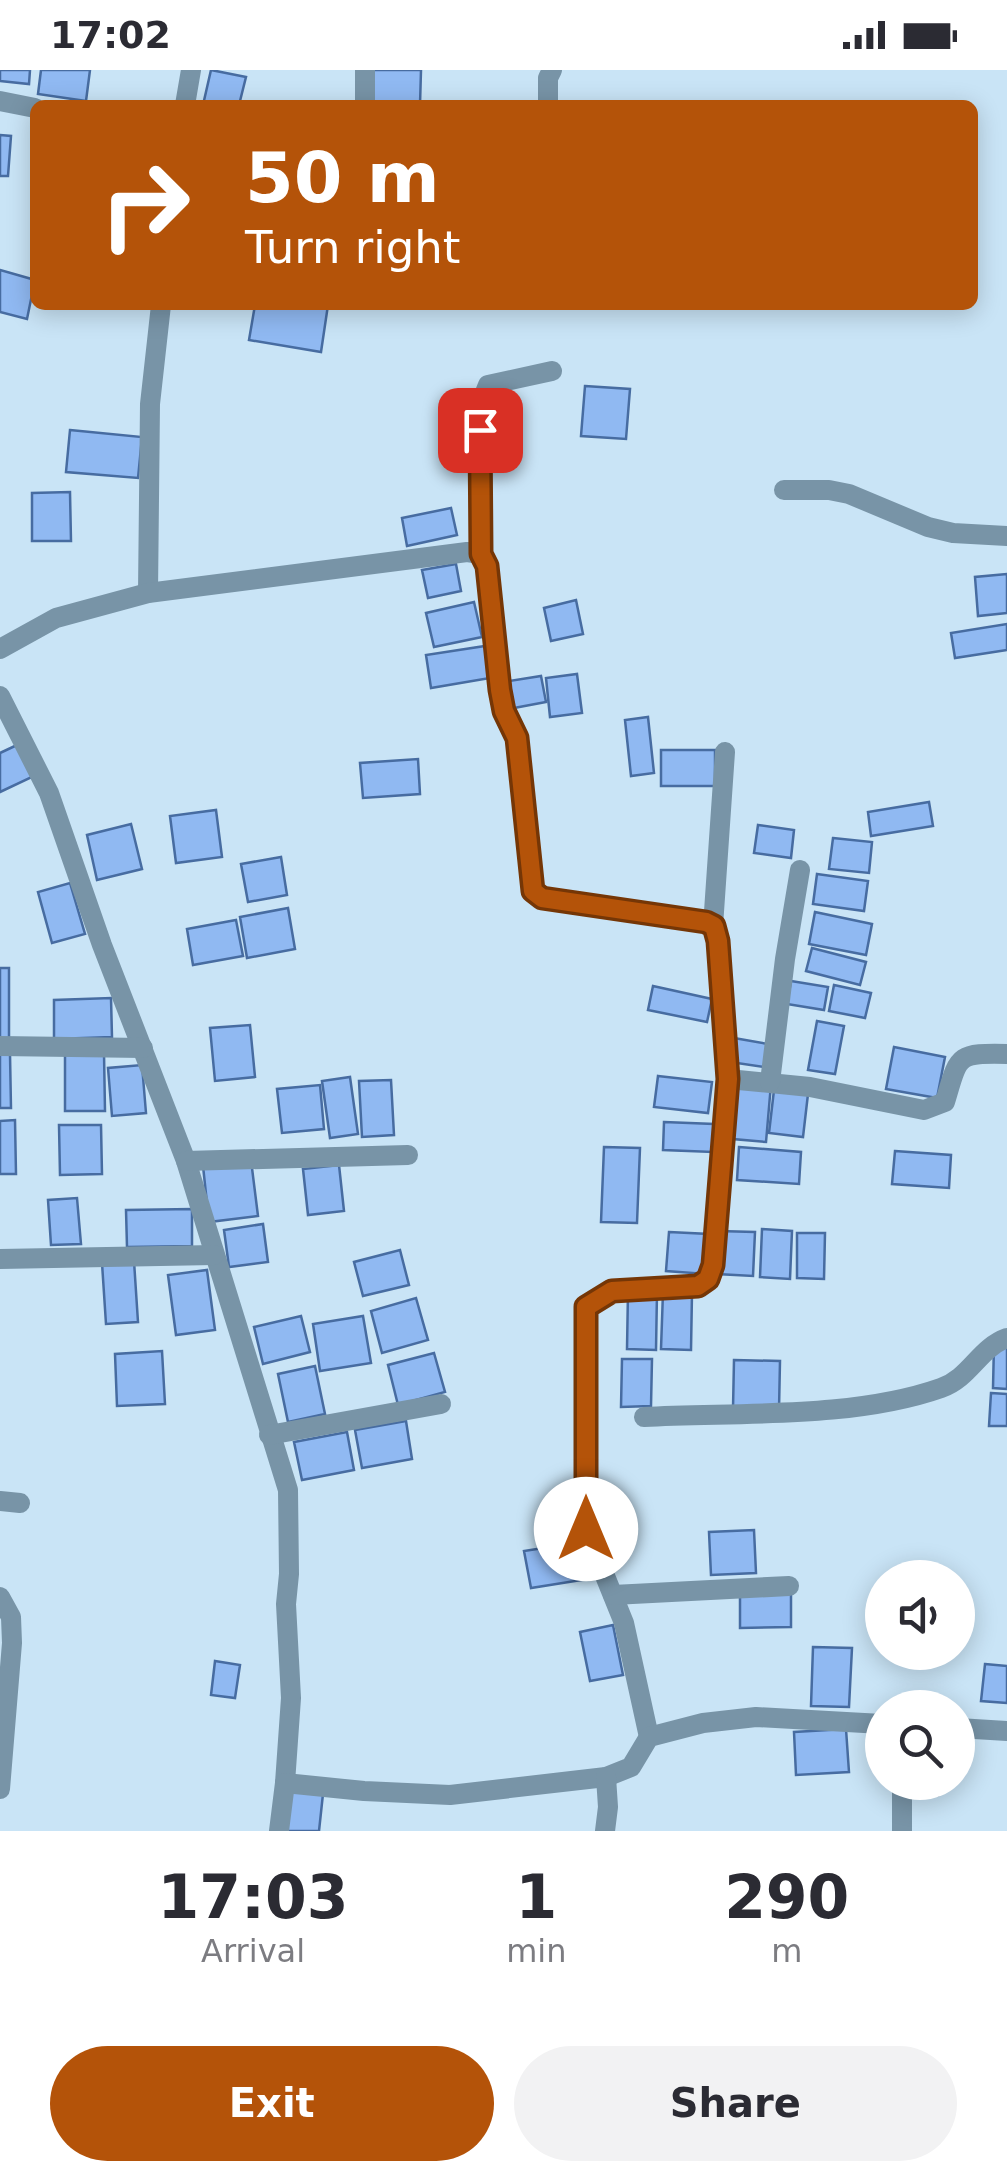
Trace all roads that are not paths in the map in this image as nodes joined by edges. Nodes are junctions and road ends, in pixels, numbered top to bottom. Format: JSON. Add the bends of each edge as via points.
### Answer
{"nodes":[{"id":1,"x":191,"y":70,"type":"edge"},
{"id":2,"x":365,"y":70,"type":"edge"},
{"id":3,"x":552,"y":70,"type":"edge"},
{"id":4,"x":187,"y":100,"type":"edge"},
{"id":5,"x":366,"y":100,"type":"edge"},
{"id":6,"x":548,"y":100,"type":"edge"},
{"id":7,"x":0,"y":102,"type":"edge"},
{"id":8,"x":30,"y":107,"type":"edge"},
{"id":9,"x":160,"y":310,"type":"edge"},
{"id":10,"x":552,"y":372,"type":"dead end"},
{"id":11,"x":784,"y":490,"type":"dead end"},
{"id":12,"x":1007,"y":536,"type":"edge"},
{"id":13,"x":481,"y":554,"type":"junction"},
{"id":14,"x":148,"y":593,"type":"junction"},
{"id":15,"x":0,"y":648,"type":"edge"},
{"id":16,"x":0,"y":696,"type":"edge"},
{"id":17,"x":726,"y":752,"type":"dead end"},
{"id":18,"x":800,"y":870,"type":"dead end"},
{"id":19,"x":714,"y":926,"type":"junction"},
{"id":20,"x":0,"y":1046,"type":"edge"},
{"id":21,"x":142,"y":1048,"type":"junction"},
{"id":22,"x":1007,"y":1054,"type":"edge"},
{"id":23,"x":728,"y":1079,"type":"junction"},
{"id":24,"x":770,"y":1082,"type":"junction"},
{"id":25,"x":408,"y":1155,"type":"dead end"},
{"id":26,"x":186,"y":1162,"type":"junction"},
{"id":27,"x":214,"y":1254,"type":"junction"},
{"id":28,"x":0,"y":1259,"type":"edge"},
{"id":29,"x":1007,"y":1338,"type":"edge"},
{"id":30,"x":441,"y":1404,"type":"dead end"},
{"id":31,"x":644,"y":1416,"type":"dead end"},
{"id":32,"x":269,"y":1435,"type":"junction"},
{"id":33,"x":789,"y":1586,"type":"dead end"},
{"id":34,"x":613,"y":1595,"type":"junction"},
{"id":35,"x":0,"y":1597,"type":"edge"},
{"id":36,"x":865,"y":1723,"type":"edge"},
{"id":37,"x":975,"y":1729,"type":"edge"},
{"id":38,"x":1007,"y":1731,"type":"edge"},
{"id":39,"x":650,"y":1738,"type":"junction"},
{"id":40,"x":606,"y":1777,"type":"junction"},
{"id":41,"x":285,"y":1784,"type":"junction"},
{"id":42,"x":0,"y":1789,"type":"edge"},
{"id":43,"x":902,"y":1800,"type":"edge"},
{"id":44,"x":280,"y":1831,"type":"edge"},
{"id":45,"x":605,"y":1831,"type":"edge"},
{"id":46,"x":902,"y":1831,"type":"edge"}],
"edges":[{"from":1,"to":4,"type":"street"},
{"from":2,"to":5,"type":"street"},
{"from":3,"to":6,"type":"street"},
{"from":7,"to":8,"type":"street"},
{"from":9,"to":14,"type":"street","via":[[150,404]]},
{"from":10,"to":13,"type":"street","via":[[498,381],[484,395]]},
{"from":11,"to":12,"type":"street","via":[[849,494],[928,527]]},
{"from":13,"to":14,"type":"street"},
{"from":13,"to":19,"type":"street","via":[[504,711],[517,738],[533,891],[542,898]]},
{"from":14,"to":15,"type":"street","via":[[56,618]]},
{"from":16,"to":21,"type":"street","via":[[49,793]]},
{"from":17,"to":19,"type":"street"},
{"from":18,"to":24,"type":"street"},
{"from":19,"to":23,"type":"street"},
{"from":20,"to":21,"type":"street"},
{"from":21,"to":26,"type":"street"},
{"from":22,"to":24,"type":"street","via":[[962,1058],[944,1102],[924,1110]]},
{"from":23,"to":24,"type":"street"},
{"from":23,"to":34,"type":"street","via":[[708,1279],[683,1288],[612,1291],[586,1307],[586,1529]]},
{"from":25,"to":26,"type":"street"},
{"from":26,"to":27,"type":"street"},
{"from":27,"to":28,"type":"street"},
{"from":27,"to":32,"type":"street"},
{"from":29,"to":31,"type":"street","via":[[992,1343],[964,1377],[906,1398],[858,1407]]},
{"from":30,"to":32,"type":"street"},
{"from":32,"to":41,"type":"street","via":[[288,1490],[291,1698]]},
{"from":33,"to":34,"type":"street"},
{"from":34,"to":39,"type":"street"},
{"from":35,"to":42,"type":"street","via":[[11,1617],[12,1643]]},
{"from":36,"to":39,"type":"street","via":[[756,1716]]},
{"from":37,"to":38,"type":"street"},
{"from":39,"to":40,"type":"street","via":[[630,1767]]},
{"from":40,"to":41,"type":"street","via":[[450,1794]]},
{"from":40,"to":45,"type":"street"},
{"from":41,"to":44,"type":"street"},
{"from":43,"to":46,"type":"street"}]}
